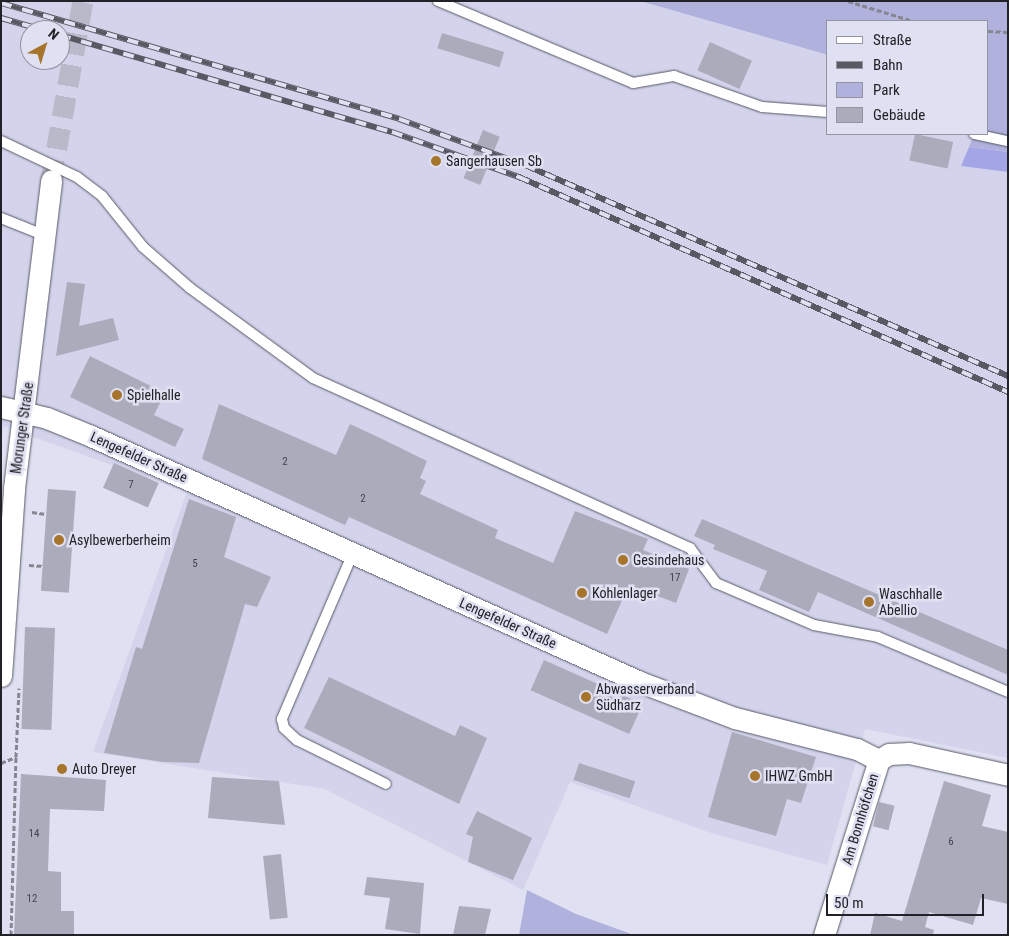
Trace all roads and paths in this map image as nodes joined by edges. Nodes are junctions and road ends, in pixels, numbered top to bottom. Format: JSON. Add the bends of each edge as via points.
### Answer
{"nodes":[{"id":1,"x":438,"y":1,"type":"edge"},
{"id":2,"x":848,"y":1,"type":"edge"},
{"id":3,"x":911,"y":20,"type":"edge"},
{"id":4,"x":989,"y":31,"type":"edge"},
{"id":5,"x":1008,"y":32,"type":"edge"},
{"id":6,"x":826,"y":112,"type":"edge"},
{"id":7,"x":979,"y":135,"type":"edge"},
{"id":8,"x":1,"y":141,"type":"edge"},
{"id":9,"x":1008,"y":141,"type":"edge"},
{"id":10,"x":51,"y":180,"type":"tunnel mouth"},
{"id":11,"x":1,"y":218,"type":"edge"},
{"id":12,"x":46,"y":236,"type":"junction"},
{"id":13,"x":1,"y":407,"type":"edge"},
{"id":14,"x":23,"y":411,"type":"junction"},
{"id":15,"x":29,"y":512,"type":"dead end"},
{"id":16,"x":46,"y":514,"type":"dead end"},
{"id":17,"x":353,"y":553,"type":"junction"},
{"id":18,"x":24,"y":564,"type":"dead end"},
{"id":19,"x":44,"y":566,"type":"dead end"},
{"id":20,"x":1,"y":676,"type":"edge"},
{"id":21,"x":1008,"y":692,"type":"edge"},
{"id":22,"x":17,"y":736,"type":"dead end"},
{"id":23,"x":16,"y":757,"type":"junction"},
{"id":24,"x":879,"y":760,"type":"junction"},
{"id":25,"x":1,"y":763,"type":"edge"},
{"id":26,"x":1008,"y":775,"type":"edge"},
{"id":27,"x":386,"y":784,"type":"dead end"},
{"id":28,"x":11,"y":935,"type":"edge"},
{"id":29,"x":824,"y":935,"type":"edge"}],
"edges":[{"from":1,"to":6,"type":"lane","via":[[633,83],[674,76],[762,107]]},
{"from":2,"to":3,"type":"path"},
{"from":4,"to":5,"type":"path"},
{"from":7,"to":9,"type":"lane"},
{"from":8,"to":21,"type":"lane","via":[[77,178],[102,196],[143,247],[190,288],[313,378],[690,548],[716,583],[814,625],[878,637]]},
{"from":10,"to":12,"type":"street","name":"Morunger Straße"},
{"from":11,"to":12,"type":"lane"},
{"from":12,"to":14,"type":"street","name":"Morunger Straße"},
{"from":13,"to":14,"type":"street","name":"Lengefelder Straße"},
{"from":14,"to":17,"type":"street","name":"Lengefelder Straße","via":[[91,436]]},
{"from":14,"to":20,"type":"street","name":"Morunger Straße","via":[[5,579]]},
{"from":15,"to":16,"type":"path"},
{"from":17,"to":24,"type":"street","name":"Lengefelder Straße","via":[[661,691],[735,718],[856,749]]},
{"from":17,"to":27,"type":"lane","via":[[282,719],[284,728],[297,740]]},
{"from":18,"to":19,"type":"path"},
{"from":22,"to":23,"type":"path"},
{"from":23,"to":25,"type":"path"},
{"from":23,"to":28,"type":"path"},
{"from":24,"to":26,"type":"street","via":[[889,754],[909,753]]},
{"from":24,"to":29,"type":"street","name":"Am Bonnhöfchen"}]}
